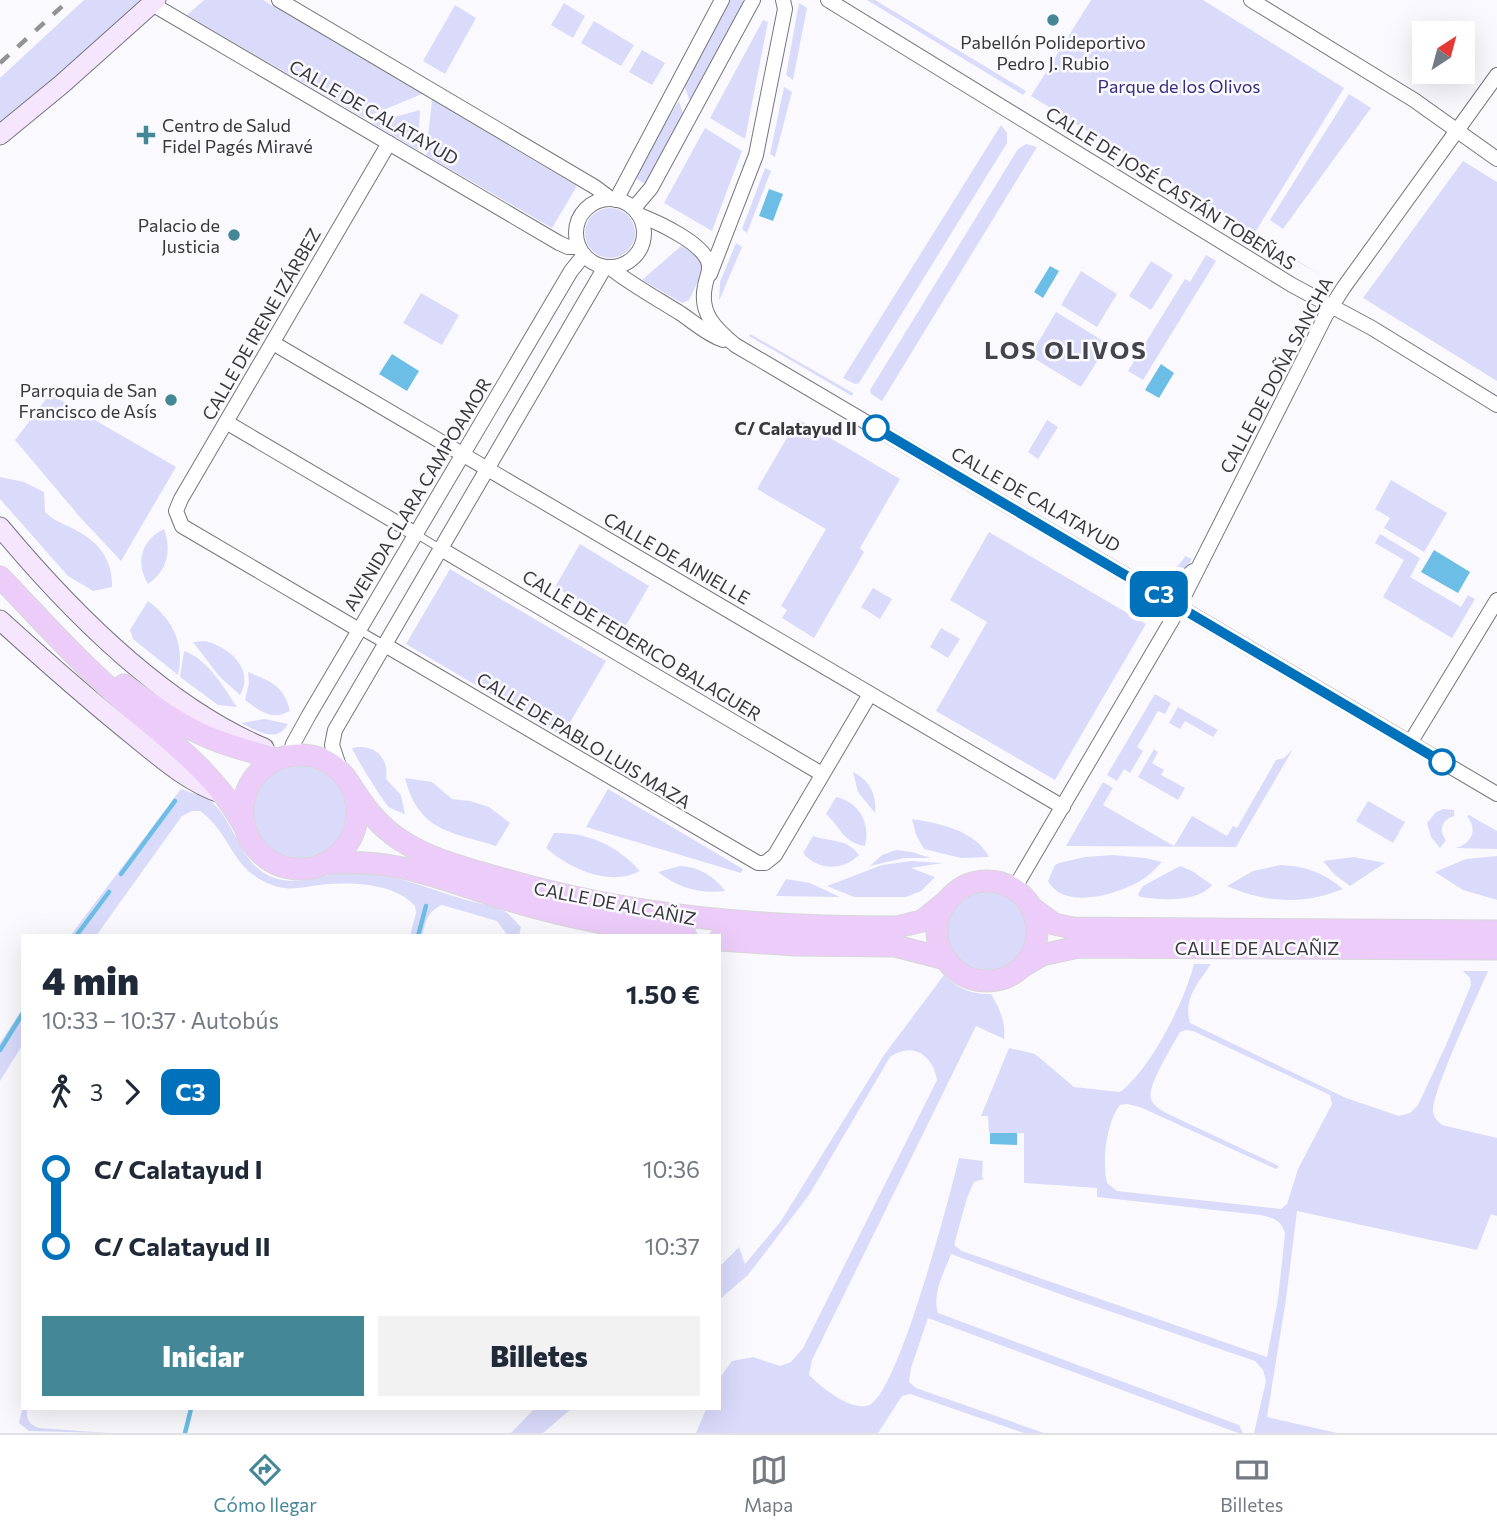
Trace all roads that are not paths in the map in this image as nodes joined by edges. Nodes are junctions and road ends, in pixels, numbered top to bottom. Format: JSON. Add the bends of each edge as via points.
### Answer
{"nodes":[{"id":1,"x":279,"y":0,"type":"edge"},
{"id":2,"x":722,"y":0,"type":"edge"},
{"id":3,"x":753,"y":0,"type":"edge"},
{"id":4,"x":783,"y":0,"type":"edge"},
{"id":5,"x":828,"y":0,"type":"edge"},
{"id":6,"x":1251,"y":0,"type":"edge"},
{"id":7,"x":154,"y":2,"type":"edge"},
{"id":8,"x":1497,"y":75,"type":"edge"},
{"id":9,"x":62,"y":84,"type":"junction"},
{"id":10,"x":1458,"y":130,"type":"junction"},
{"id":11,"x":0,"y":135,"type":"edge"},
{"id":12,"x":389,"y":143,"type":"junction"},
{"id":13,"x":0,"y":145,"type":"edge"},
{"id":14,"x":1497,"y":159,"type":"edge"},
{"id":15,"x":613,"y":199,"type":"junction"},
{"id":16,"x":636,"y":212,"type":"junction"},
{"id":17,"x":724,"y":237,"type":"junction"},
{"id":18,"x":697,"y":246,"type":"junction"},
{"id":19,"x":581,"y":251,"type":"junction"},
{"id":20,"x":607,"y":267,"type":"junction"},
{"id":21,"x":704,"y":288,"type":"junction"},
{"id":22,"x":1332,"y":305,"type":"junction"},
{"id":23,"x":273,"y":343,"type":"junction"},
{"id":24,"x":736,"y":345,"type":"junction"},
{"id":25,"x":1497,"y":405,"type":"edge"},
{"id":26,"x":226,"y":422,"type":"junction"},
{"id":27,"x":463,"y":455,"type":"junction"},
{"id":28,"x":488,"y":469,"type":"junction"},
{"id":29,"x":0,"y":527,"type":"edge"},
{"id":30,"x":416,"y":534,"type":"junction"},
{"id":31,"x":441,"y":549,"type":"junction"},
{"id":32,"x":1198,"y":565,"type":"junction"},
{"id":33,"x":0,"y":577,"type":"edge"},
{"id":34,"x":1149,"y":588,"type":"junction"},
{"id":35,"x":1497,"y":600,"type":"edge"},
{"id":36,"x":1178,"y":606,"type":"junction"},
{"id":37,"x":40,"y":619,"type":"junction"},
{"id":38,"x":0,"y":620,"type":"edge"},
{"id":39,"x":359,"y":630,"type":"junction"},
{"id":40,"x":385,"y":645,"type":"junction"},
{"id":41,"x":870,"y":694,"type":"junction"},
{"id":42,"x":1410,"y":743,"type":"junction"},
{"id":43,"x":283,"y":757,"type":"junction"},
{"id":44,"x":822,"y":774,"type":"junction"},
{"id":45,"x":345,"y":777,"type":"junction"},
{"id":46,"x":223,"y":794,"type":"junction"},
{"id":47,"x":1497,"y":794,"type":"edge"},
{"id":48,"x":1062,"y":807,"type":"junction"},
{"id":49,"x":245,"y":828,"type":"junction"},
{"id":50,"x":323,"y":864,"type":"junction"},
{"id":51,"x":1014,"y":889,"type":"junction"},
{"id":52,"x":948,"y":900,"type":"junction"},
{"id":53,"x":1031,"y":907,"type":"junction"},
{"id":54,"x":1497,"y":931,"type":"edge"},
{"id":55,"x":673,"y":934,"type":"edge"},
{"id":56,"x":721,"y":940,"type":"edge"},
{"id":57,"x":1497,"y":949,"type":"edge"},
{"id":58,"x":946,"y":959,"type":"junction"},
{"id":59,"x":1022,"y":967,"type":"junction"}],
"edges":[{"from":1,"to":15,"type":"street"},
{"from":2,"to":15,"type":"street"},
{"from":3,"to":16,"type":"street"},
{"from":4,"to":17,"type":"street","via":[[760,141]]},
{"from":5,"to":22,"type":"street","name":"CALLE DE JOSÉ CASTÁN TOBEÑAS","via":[[1292,285]]},
{"from":6,"to":10,"type":"street"},
{"from":7,"to":9,"type":"main road"},
{"from":7,"to":12,"type":"street","name":"CALLE DE CALATAYUD"},
{"from":8,"to":10,"type":"street","name":"CALLE DE DOÑA SANCHA"},
{"from":9,"to":11,"type":"main road"},
{"from":9,"to":13,"type":"main road"},
{"from":10,"to":14,"type":"street"},
{"from":10,"to":22,"type":"street","name":"CALLE DE DOÑA SANCHA"},
{"from":12,"to":19,"type":"street","name":"CALLE DE CALATAYUD","via":[[559,243]]},
{"from":12,"to":23,"type":"street","name":"CALLE DE IRENE IZÁRBEZ"},
{"from":15,"to":16,"type":"street"},
{"from":15,"to":19,"type":"street","via":[[584,210],[576,228]]},
{"from":16,"to":18,"type":"street"},
{"from":16,"to":20,"type":"street","via":[[644,233],[640,250],[627,263]]},
{"from":17,"to":18,"type":"street","via":[[715,246]]},
{"from":17,"to":21,"type":"street"},
{"from":18,"to":21,"type":"street","name":"CALLE DE CALATAYUD","via":[[709,265]]},
{"from":19,"to":20,"type":"street","via":[[597,265]]},
{"from":19,"to":27,"type":"street","name":"AVENIDA CLARA CAMPOAMOR"},
{"from":20,"to":24,"type":"street","name":"CALLE DE CALATAYUD","via":[[706,332]]},
{"from":20,"to":28,"type":"street"},
{"from":21,"to":24,"type":"street","name":"CALLE DE CALATAYUD","via":[[708,318]]},
{"from":22,"to":25,"type":"street","name":"CALLE DE JOSÉ CASTÁN TOBEÑAS"},
{"from":22,"to":32,"type":"street","name":"CALLE DE DOÑA SANCHA"},
{"from":23,"to":26,"type":"street","name":"CALLE DE IRENE IZÁRBEZ"},
{"from":23,"to":27,"type":"street","name":"CALLE DE AINIELLE"},
{"from":24,"to":34,"type":"street","name":"CALLE DE CALATAYUD"},
{"from":26,"to":30,"type":"street"},
{"from":26,"to":39,"type":"street","name":"CALLE DE IRENE IZÁRBEZ","via":[[179,503],[177,515],[182,526]]},
{"from":27,"to":28,"type":"street","name":"CALLE DE AINIELLE"},
{"from":27,"to":30,"type":"street","name":"AVENIDA CLARA CAMPOAMOR"},
{"from":28,"to":31,"type":"street"},
{"from":28,"to":41,"type":"street","name":"CALLE DE AINIELLE"},
{"from":29,"to":43,"type":"main road","via":[[85,618],[156,681],[218,725]]},
{"from":30,"to":31,"type":"lane"},
{"from":30,"to":39,"type":"street","name":"AVENIDA CLARA CAMPOAMOR"},
{"from":31,"to":40,"type":"street"},
{"from":31,"to":44,"type":"street","name":"CALLE DE FEDERICO BALAGUER"},
{"from":32,"to":34,"type":"street","name":"CALLE DE DOÑA SANCHA","via":[[1177,584]]},
{"from":32,"to":36,"type":"street","name":"CALLE DE DOÑA SANCHA"},
{"from":33,"to":37,"type":"main road"},
{"from":34,"to":36,"type":"street","name":"CALLE DE CALATAYUD"},
{"from":35,"to":42,"type":"street"},
{"from":36,"to":42,"type":"street","name":"CALLE DE CALATAYUD"},
{"from":36,"to":48,"type":"street","name":"CALLE DE DOÑA SANCHA"},
{"from":37,"to":43,"type":"main road","via":[[173,719],[226,744]]},
{"from":37,"to":46,"type":"main road"},
{"from":38,"to":46,"type":"main road","via":[[142,743],[192,780]]},
{"from":39,"to":40,"type":"lane"},
{"from":39,"to":43,"type":"street","name":"AVENIDA CLARA CAMPOAMOR"},
{"from":40,"to":44,"type":"street","name":"CALLE DE PABLO LUIS MAZA","via":[[758,863],[775,855]]},
{"from":40,"to":45,"type":"street","via":[[333,735],[332,745]]},
{"from":41,"to":44,"type":"street"},
{"from":41,"to":48,"type":"street","name":"CALLE DE AINIELLE"},
{"from":42,"to":47,"type":"street","name":"CALLE DE CALATAYUD"},
{"from":43,"to":45,"type":"main road","via":[[317,757]]},
{"from":43,"to":49,"type":"main road","via":[[255,776],[248,788]]},
{"from":45,"to":50,"type":"main road","via":[[355,795],[356,823],[345,847]]},
{"from":45,"to":52,"type":"main road","name":"CALLE DE ALCAÑIZ","via":[[379,823],[418,850],[519,884],[610,906],[733,923],[897,927],[922,920]]},
{"from":46,"to":49,"type":"main road"},
{"from":48,"to":51,"type":"street","name":"CALLE DE DOÑA SANCHA"},
{"from":49,"to":50,"type":"main road","via":[[270,860],[296,869]]},
{"from":50,"to":55,"type":"main road","name":"CALLE DE ALCAÑIZ","via":[[351,861],[397,866],[545,910]]},
{"from":51,"to":52,"type":"main road","via":[[995,882],[974,883]]},
{"from":51,"to":53,"type":"main road"},
{"from":52,"to":58,"type":"main road","via":[[937,925]]},
{"from":53,"to":54,"type":"main road","name":"CALLE DE ALCAÑIZ","via":[[1054,924],[1073,928]]},
{"from":53,"to":59,"type":"main road","via":[[1037,939]]},
{"from":56,"to":58,"type":"main road","via":[[895,946]]},
{"from":57,"to":59,"type":"main road","name":"CALLE DE ALCAÑIZ","via":[[1077,947],[1042,955]]},
{"from":58,"to":59,"type":"main road","via":[[964,975],[983,981],[1004,979]]}]}
